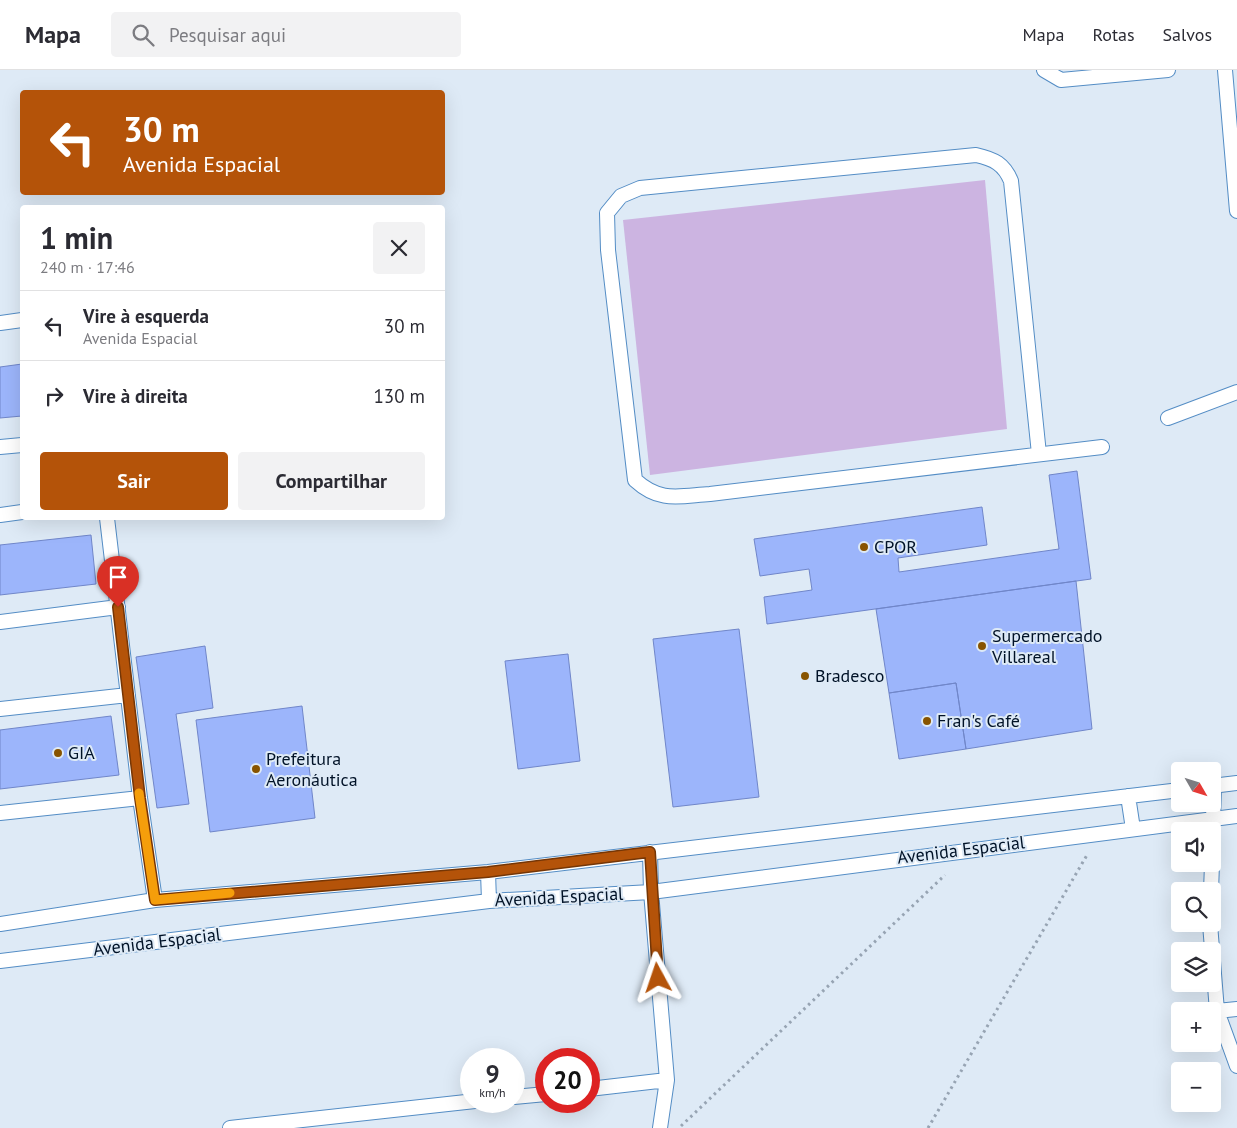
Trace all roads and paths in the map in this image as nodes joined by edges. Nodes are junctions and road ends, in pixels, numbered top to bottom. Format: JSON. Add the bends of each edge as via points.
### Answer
{"nodes":[{"id":1,"x":1044,"y":70,"type":"edge"},
{"id":2,"x":1168,"y":70,"type":"edge"},
{"id":3,"x":1225,"y":70,"type":"edge"},
{"id":4,"x":1237,"y":211,"type":"edge"},
{"id":5,"x":20,"y":320,"type":"edge"},
{"id":6,"x":0,"y":323,"type":"edge"},
{"id":7,"x":1237,"y":392,"type":"edge"},
{"id":8,"x":1168,"y":418,"type":"dead end"},
{"id":9,"x":20,"y":445,"type":"edge"},
{"id":10,"x":1102,"y":447,"type":"dead end"},
{"id":11,"x":0,"y":448,"type":"edge"},
{"id":12,"x":1039,"y":454,"type":"junction"},
{"id":13,"x":20,"y":512,"type":"edge"},
{"id":14,"x":0,"y":515,"type":"edge"},
{"id":15,"x":107,"y":520,"type":"edge"},
{"id":16,"x":118,"y":607,"type":"junction"},
{"id":17,"x":0,"y":622,"type":"edge"},
{"id":18,"x":128,"y":695,"type":"junction"},
{"id":19,"x":0,"y":709,"type":"edge"},
{"id":20,"x":1237,"y":783,"type":"edge"},
{"id":21,"x":1221,"y":785,"type":"edge"},
{"id":22,"x":1171,"y":791,"type":"edge"},
{"id":23,"x":1128,"y":796,"type":"junction"},
{"id":24,"x":140,"y":798,"type":"junction"},
{"id":25,"x":1214,"y":812,"type":"edge"},
{"id":26,"x":0,"y":813,"type":"edge"},
{"id":27,"x":1237,"y":816,"type":"edge"},
{"id":28,"x":1214,"y":819,"type":"junction"},
{"id":29,"x":1214,"y":822,"type":"edge"},
{"id":30,"x":1133,"y":829,"type":"junction"},
{"id":31,"x":1100,"y":832,"type":"junction"},
{"id":32,"x":972,"y":849,"type":"junction"},
{"id":33,"x":650,"y":852,"type":"junction"},
{"id":34,"x":488,"y":872,"type":"junction"},
{"id":35,"x":652,"y":892,"type":"junction"},
{"id":36,"x":155,"y":900,"type":"junction"},
{"id":37,"x":489,"y":901,"type":"junction"},
{"id":38,"x":0,"y":924,"type":"edge"},
{"id":39,"x":1211,"y":932,"type":"edge"},
{"id":40,"x":0,"y":961,"type":"edge"},
{"id":41,"x":1216,"y":1002,"type":"edge"},
{"id":42,"x":1237,"y":1010,"type":"edge"},
{"id":43,"x":1221,"y":1012,"type":"edge"},
{"id":44,"x":1221,"y":1023,"type":"edge"},
{"id":45,"x":1237,"y":1066,"type":"edge"},
{"id":46,"x":667,"y":1080,"type":"junction"},
{"id":47,"x":600,"y":1088,"type":"edge"},
{"id":48,"x":460,"y":1103,"type":"edge"},
{"id":49,"x":230,"y":1128,"type":"edge"},
{"id":50,"x":660,"y":1128,"type":"edge"},
{"id":51,"x":679,"y":1128,"type":"edge"},
{"id":52,"x":928,"y":1128,"type":"edge"}],
"edges":[{"from":1,"to":2,"type":"lane","via":[[1061,80]]},
{"from":3,"to":4,"type":"lane"},
{"from":5,"to":6,"type":"lane"},
{"from":7,"to":8,"type":"lane"},
{"from":9,"to":11,"type":"lane"},
{"from":10,"to":12,"type":"lane"},
{"from":12,"to":12,"type":"lane","via":[[710,494],[680,496],[649,492],[636,480],[608,250],[607,213],[621,196],[640,188],[976,155],[990,158],[1006,167],[1011,181]]},
{"from":13,"to":14,"type":"lane"},
{"from":15,"to":16,"type":"lane"},
{"from":16,"to":17,"type":"lane"},
{"from":16,"to":18,"type":"lane"},
{"from":18,"to":19,"type":"lane"},
{"from":18,"to":24,"type":"lane"},
{"from":20,"to":21,"type":"lane"},
{"from":22,"to":23,"type":"lane","name":"Avenida Espacial"},
{"from":23,"to":30,"type":"lane"},
{"from":23,"to":33,"type":"lane","name":"Avenida Espacial"},
{"from":24,"to":26,"type":"lane"},
{"from":24,"to":36,"type":"lane"},
{"from":25,"to":28,"type":"lane"},
{"from":27,"to":28,"type":"lane","name":"Avenida Espacial"},
{"from":28,"to":29,"type":"lane"},
{"from":28,"to":30,"type":"lane","name":"Avenida Espacial"},
{"from":30,"to":31,"type":"lane","name":"Avenida Espacial"},
{"from":31,"to":32,"type":"lane","name":"Avenida Espacial"},
{"from":31,"to":52,"type":"path"},
{"from":32,"to":35,"type":"lane","name":"Avenida Espacial"},
{"from":32,"to":51,"type":"path"},
{"from":33,"to":34,"type":"lane","name":"Avenida Espacial"},
{"from":33,"to":35,"type":"lane"},
{"from":34,"to":36,"type":"lane","name":"Avenida Espacial"},
{"from":34,"to":37,"type":"lane"},
{"from":35,"to":37,"type":"lane","name":"Avenida Espacial"},
{"from":35,"to":46,"type":"lane"},
{"from":36,"to":38,"type":"lane","name":"Avenida Espacial"},
{"from":37,"to":40,"type":"lane","name":"Avenida Espacial"},
{"from":39,"to":41,"type":"lane"},
{"from":42,"to":43,"type":"lane"},
{"from":44,"to":45,"type":"lane"},
{"from":46,"to":47,"type":"lane"},
{"from":46,"to":50,"type":"lane"},
{"from":48,"to":49,"type":"lane"}]}
